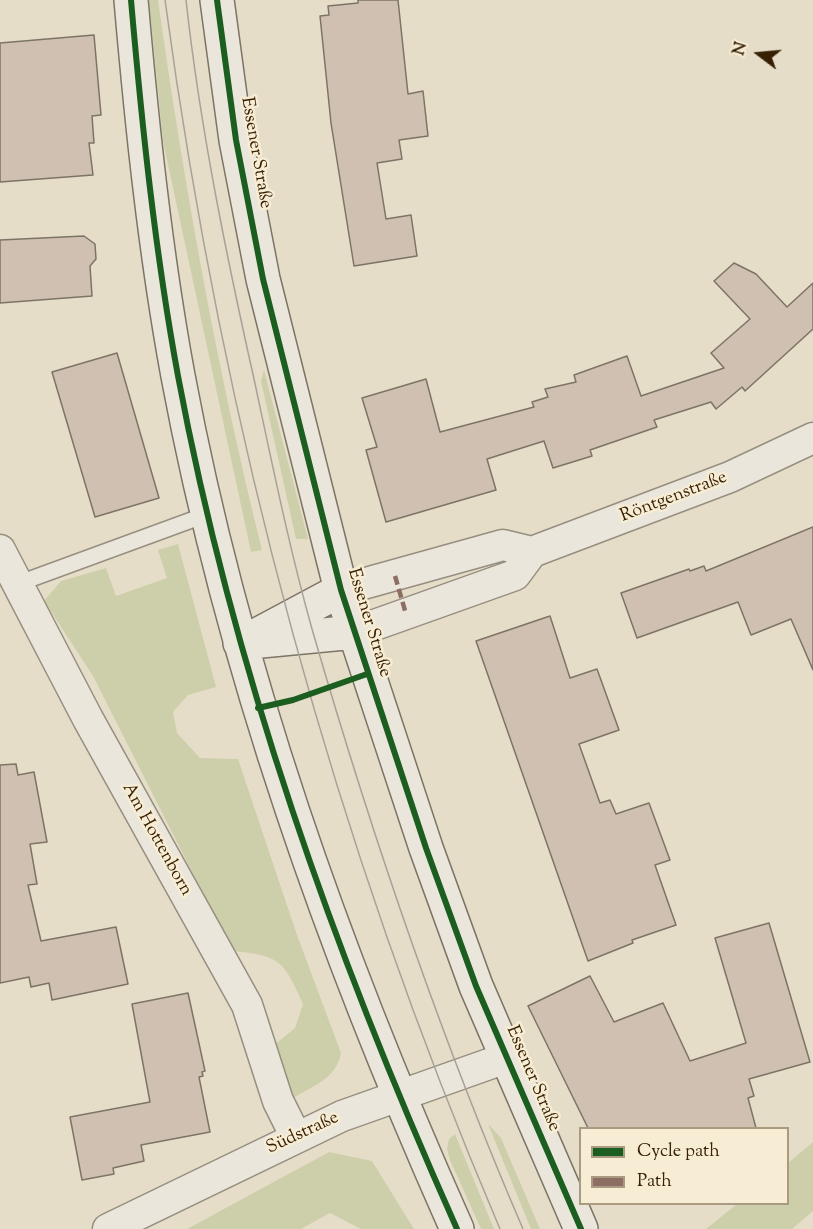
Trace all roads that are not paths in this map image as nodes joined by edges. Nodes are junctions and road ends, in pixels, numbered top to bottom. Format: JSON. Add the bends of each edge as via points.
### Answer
{"nodes":[{"id":1,"x":130,"y":0,"type":"edge"},
{"id":2,"x":217,"y":0,"type":"edge"},
{"id":3,"x":813,"y":438,"type":"edge"},
{"id":4,"x":208,"y":514,"type":"junction"},
{"id":5,"x":0,"y":550,"type":"edge"},
{"id":6,"x":532,"y":552,"type":"junction"},
{"id":7,"x":16,"y":584,"type":"junction"},
{"id":8,"x":341,"y":590,"type":"junction"},
{"id":9,"x":355,"y":632,"type":"junction"},
{"id":10,"x":240,"y":643,"type":"junction"},
{"id":11,"x":506,"y":1058,"type":"junction"},
{"id":12,"x":402,"y":1096,"type":"junction"},
{"id":13,"x":296,"y":1137,"type":"junction"},
{"id":14,"x":108,"y":1229,"type":"edge"},
{"id":15,"x":457,"y":1229,"type":"edge"},
{"id":16,"x":581,"y":1229,"type":"edge"}],
"edges":[{"from":1,"to":4,"type":"main road","via":[[162,279]]},
{"from":2,"to":8,"type":"main road","name":"Essener Straße","via":[[236,140],[263,279]]},
{"from":3,"to":6,"type":"street","name":"Röntgenstraße","via":[[730,477]]},
{"from":4,"to":7,"type":"lane"},
{"from":4,"to":10,"type":"main road"},
{"from":5,"to":7,"type":"street","name":"Am Hottenborn"},
{"from":6,"to":8,"type":"street","via":[[503,545]]},
{"from":6,"to":9,"type":"street","via":[[515,575]]},
{"from":7,"to":13,"type":"street","name":"Am Hottenborn","via":[[247,1005],[278,1101]]},
{"from":8,"to":9,"type":"main road","name":"Essener Straße"},
{"from":8,"to":10,"type":"main road","name":"Essener Straße"},
{"from":9,"to":10,"type":"main road","name":"Essener Straße"},
{"from":9,"to":11,"type":"main road","name":"Essener Straße","via":[[430,859]]},
{"from":10,"to":12,"type":"main road","via":[[258,708],[326,905]]},
{"from":11,"to":12,"type":"street","name":"Südstraße"},
{"from":11,"to":16,"type":"main road","name":"Essener Straße"},
{"from":12,"to":13,"type":"street","name":"Südstraße"},
{"from":12,"to":15,"type":"main road"},
{"from":13,"to":14,"type":"street","name":"Südstraße"}]}
